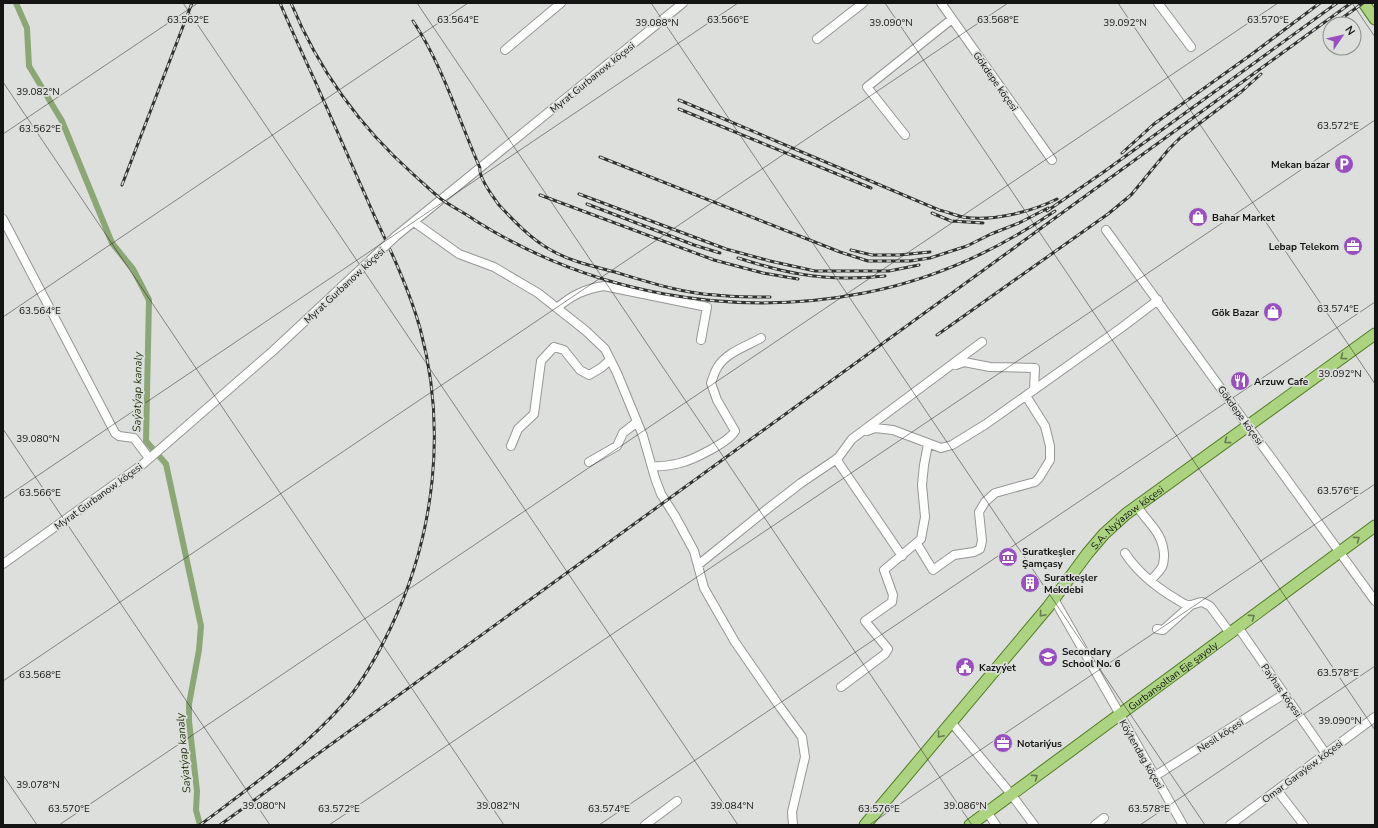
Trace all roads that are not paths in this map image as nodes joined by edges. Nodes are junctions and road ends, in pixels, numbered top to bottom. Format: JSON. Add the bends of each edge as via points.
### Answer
{"nodes":[{"id":1,"x":561,"y":3,"type":"edge"},
{"id":2,"x":683,"y":3,"type":"edge"},
{"id":3,"x":863,"y":3,"type":"edge"},
{"id":4,"x":941,"y":3,"type":"edge"},
{"id":5,"x":1158,"y":3,"type":"edge"},
{"id":6,"x":1364,"y":3,"type":"edge"},
{"id":7,"x":952,"y":19,"type":"junction"},
{"id":8,"x":1375,"y":19,"type":"edge"},
{"id":9,"x":817,"y":39,"type":"dead end"},
{"id":10,"x":1191,"y":47,"type":"dead end"},
{"id":11,"x":505,"y":50,"type":"dead end"},
{"id":12,"x":905,"y":135,"type":"dead end"},
{"id":13,"x":1052,"y":160,"type":"dead end"},
{"id":14,"x":3,"y":219,"type":"edge"},
{"id":15,"x":414,"y":222,"type":"junction"},
{"id":16,"x":1106,"y":230,"type":"dead end"},
{"id":17,"x":1158,"y":300,"type":"junction"},
{"id":18,"x":557,"y":308,"type":"junction"},
{"id":19,"x":1375,"y":334,"type":"edge"},
{"id":20,"x":761,"y":338,"type":"dead end"},
{"id":21,"x":701,"y":340,"type":"dead end"},
{"id":22,"x":982,"y":342,"type":"dead end"},
{"id":23,"x":610,"y":360,"type":"junction"},
{"id":24,"x":950,"y":366,"type":"junction"},
{"id":25,"x":1034,"y":390,"type":"junction"},
{"id":26,"x":1026,"y":396,"type":"junction"},
{"id":27,"x":637,"y":422,"type":"junction"},
{"id":28,"x":1248,"y":425,"type":"junction"},
{"id":29,"x":862,"y":432,"type":"junction"},
{"id":30,"x":928,"y":444,"type":"junction"},
{"id":31,"x":511,"y":446,"type":"dead end"},
{"id":32,"x":149,"y":458,"type":"junction"},
{"id":33,"x":836,"y":459,"type":"junction"},
{"id":34,"x":589,"y":462,"type":"dead end"},
{"id":35,"x":652,"y":466,"type":"junction"},
{"id":36,"x":1137,"y":506,"type":"junction"},
{"id":37,"x":1375,"y":526,"type":"edge"},
{"id":38,"x":917,"y":544,"type":"junction"},
{"id":39,"x":1340,"y":552,"type":"junction"},
{"id":40,"x":1125,"y":553,"type":"dead end"},
{"id":41,"x":902,"y":556,"type":"junction"},
{"id":42,"x":3,"y":564,"type":"edge"},
{"id":43,"x":698,"y":565,"type":"junction"},
{"id":44,"x":1150,"y":582,"type":"junction"},
{"id":45,"x":1054,"y":599,"type":"junction"},
{"id":46,"x":1375,"y":601,"type":"edge"},
{"id":47,"x":1190,"y":606,"type":"junction"},
{"id":48,"x":1157,"y":629,"type":"dead end"},
{"id":49,"x":1234,"y":630,"type":"junction"},
{"id":50,"x":841,"y":686,"type":"dead end"},
{"id":51,"x":1284,"y":694,"type":"junction"},
{"id":52,"x":1120,"y":714,"type":"junction"},
{"id":53,"x":1375,"y":717,"type":"edge"},
{"id":54,"x":951,"y":722,"type":"junction"},
{"id":55,"x":1326,"y":754,"type":"junction"},
{"id":56,"x":1155,"y":776,"type":"junction"},
{"id":57,"x":1277,"y":790,"type":"junction"},
{"id":58,"x":1011,"y":794,"type":"junction"},
{"id":59,"x":677,"y":801,"type":"dead end"},
{"id":60,"x":987,"y":812,"type":"junction"},
{"id":61,"x":1104,"y":818,"type":"dead end"},
{"id":62,"x":645,"y":825,"type":"edge"},
{"id":63,"x":793,"y":825,"type":"edge"},
{"id":64,"x":865,"y":825,"type":"edge"},
{"id":65,"x":970,"y":825,"type":"edge"},
{"id":66,"x":996,"y":825,"type":"edge"},
{"id":67,"x":1034,"y":825,"type":"edge"},
{"id":68,"x":1095,"y":825,"type":"edge"},
{"id":69,"x":1183,"y":825,"type":"edge"},
{"id":70,"x":1230,"y":825,"type":"edge"},
{"id":71,"x":1304,"y":825,"type":"edge"}],
"edges":[{"from":1,"to":11,"type":"street"},
{"from":2,"to":15,"type":"street","name":"Myrat Gurbanow köçesi"},
{"from":3,"to":9,"type":"street"},
{"from":4,"to":7,"type":"street","name":"Gökdepe köçesi"},
{"from":5,"to":10,"type":"street"},
{"from":6,"to":8,"type":"main road"},
{"from":7,"to":12,"type":"street","via":[[867,87]]},
{"from":7,"to":13,"type":"street","name":"Gökdepe köçesi"},
{"from":14,"to":32,"type":"street","via":[[115,433],[134,438]]},
{"from":15,"to":18,"type":"street","via":[[459,254],[494,267],[538,293]]},
{"from":15,"to":32,"type":"street","name":"Myrat Gurbanow köçesi","bridge":true},
{"from":16,"to":17,"type":"street","name":"Gökdepe köçesi"},
{"from":17,"to":25,"type":"street"},
{"from":17,"to":28,"type":"street","name":"Gökdepe köçesi"},
{"from":18,"to":21,"type":"street","via":[[580,292],[604,286],[707,307]]},
{"from":18,"to":23,"type":"street","via":[[586,331],[605,350]]},
{"from":19,"to":28,"type":"main road","name":"S.A. Nyýazow köçesi","one_way":true},
{"from":20,"to":35,"type":"street","via":[[724,360],[717,368],[711,383],[717,400],[735,431],[732,436],[681,463]]},
{"from":22,"to":24,"type":"street"},
{"from":23,"to":27,"type":"street"},
{"from":23,"to":31,"type":"street","via":[[589,374],[580,370],[564,350],[554,347],[541,361],[534,414],[518,429]]},
{"from":24,"to":25,"type":"street","via":[[964,362],[990,367],[1035,368]]},
{"from":24,"to":29,"type":"street"},
{"from":25,"to":26,"type":"street"},
{"from":26,"to":30,"type":"street","via":[[952,445],[941,448]]},
{"from":26,"to":38,"type":"street","via":[[1045,426],[1050,446],[1050,460],[1039,478],[1035,482],[995,493],[985,502],[979,512],[982,541],[980,549],[954,555],[933,570]]},
{"from":27,"to":34,"type":"street","via":[[624,433],[617,446]]},
{"from":27,"to":35,"type":"street"},
{"from":28,"to":36,"type":"main road","name":"S.A. Nyýazow köçesi","one_way":true},
{"from":28,"to":39,"type":"street","name":"Gökdepe köçesi"},
{"from":29,"to":30,"type":"street","via":[[875,428],[893,430]]},
{"from":29,"to":33,"type":"street","via":[[852,439]]},
{"from":30,"to":38,"type":"street","via":[[922,485],[925,517],[922,539]]},
{"from":32,"to":42,"type":"street","name":"Myrat Gurbanow köçesi"},
{"from":33,"to":41,"type":"street"},
{"from":33,"to":43,"type":"street","via":[[772,505]]},
{"from":35,"to":43,"type":"street","via":[[661,494],[694,551]]},
{"from":36,"to":44,"type":"street","via":[[1158,533],[1163,544],[1163,566]]},
{"from":36,"to":45,"type":"main road","name":"S.A. Nyýazow köçesi","via":[[1104,534]]},
{"from":39,"to":37,"type":"main road","name":"Gurbansoltan Eje şayoly","one_way":true},
{"from":38,"to":41,"type":"street"},
{"from":39,"to":46,"type":"street","name":"Gökdepe köçesi"},
{"from":49,"to":39,"type":"main road","name":"Gurbansoltan Eje şayoly","one_way":true},
{"from":40,"to":44,"type":"street"},
{"from":41,"to":50,"type":"street","via":[[884,570],[894,595],[892,602],[865,621],[888,649],[885,654]]},
{"from":43,"to":63,"type":"street","via":[[704,588],[735,642],[802,737],[805,757],[792,812]]},
{"from":44,"to":47,"type":"street"},
{"from":45,"to":52,"type":"street","name":"Köýtendag köçesi"},
{"from":45,"to":54,"type":"main road","name":"S.A. Nyýazow köçesi","one_way":true},
{"from":47,"to":48,"type":"street","via":[[1163,630]]},
{"from":47,"to":49,"type":"street","name":"Paýhas köçesi","via":[[1199,602],[1206,603]]},
{"from":49,"to":51,"type":"street","name":"Paýhas köçesi"},
{"from":49,"to":52,"type":"main road","name":"Gurbansoltan Eje şayoly"},
{"from":51,"to":55,"type":"street","name":"Paýhas köçesi"},
{"from":51,"to":56,"type":"street","name":"Nesil köçesi"},
{"from":52,"to":56,"type":"street","name":"Köýtendag köçesi"},
{"from":58,"to":52,"type":"main road","name":"Gurbansoltan Eje şayoly","one_way":true},
{"from":53,"to":55,"type":"street","name":"Omar Garaýew köçesi"},
{"from":54,"to":58,"type":"street"},
{"from":54,"to":64,"type":"main road","name":"S.A. Nyýazow köçesi","one_way":true},
{"from":55,"to":57,"type":"street","name":"Omar Garaýew köçesi"},
{"from":56,"to":69,"type":"street","name":"Köýtendag köçesi"},
{"from":57,"to":70,"type":"street","name":"Omar Garaýew köçesi"},
{"from":57,"to":71,"type":"street"},
{"from":58,"to":60,"type":"main road","name":"Gurbansoltan Eje şayoly"},
{"from":58,"to":67,"type":"street"},
{"from":59,"to":62,"type":"street"},
{"from":60,"to":65,"type":"main road","name":"Gurbansoltan Eje şayoly"},
{"from":60,"to":66,"type":"street"},
{"from":61,"to":68,"type":"street"}]}
